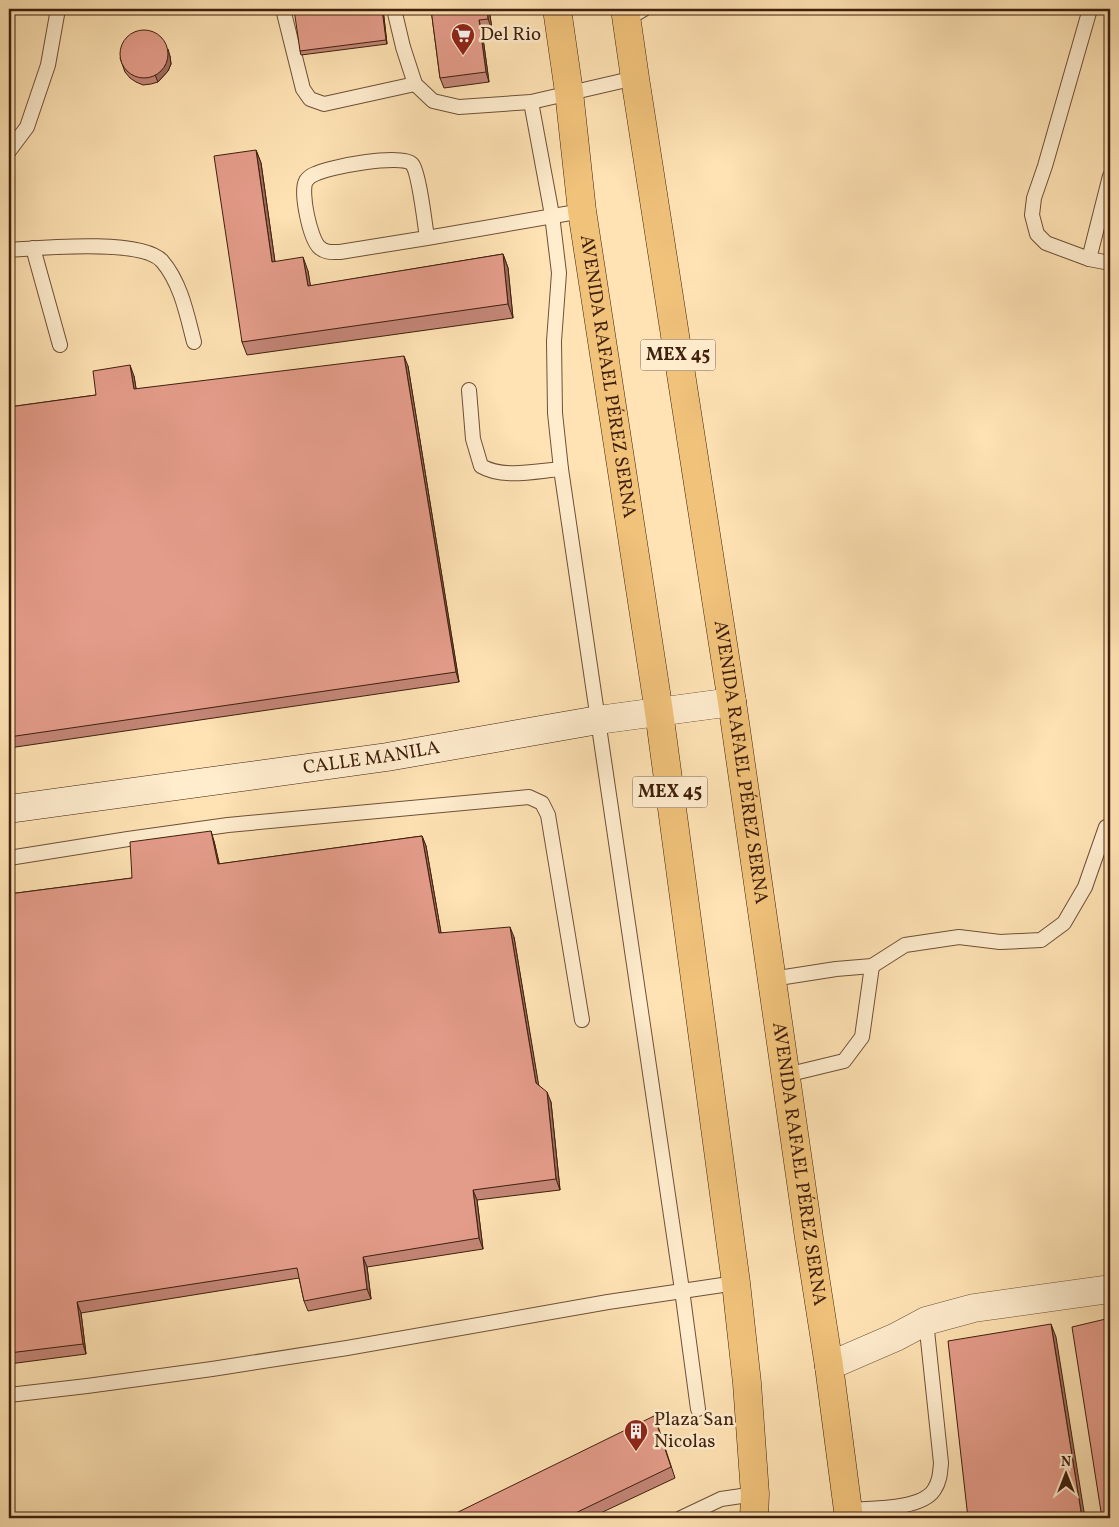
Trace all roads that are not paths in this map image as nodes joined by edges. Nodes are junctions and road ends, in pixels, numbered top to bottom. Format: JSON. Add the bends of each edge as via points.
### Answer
{"nodes":[{"id":1,"x":58,"y":9,"type":"edge"},
{"id":2,"x":284,"y":9,"type":"edge"},
{"id":3,"x":394,"y":9,"type":"edge"},
{"id":4,"x":557,"y":9,"type":"edge"},
{"id":5,"x":1090,"y":9,"type":"edge"},
{"id":6,"x":632,"y":12,"type":"edge"},
{"id":7,"x":635,"y":78,"type":"junction"},
{"id":8,"x":415,"y":84,"type":"junction"},
{"id":9,"x":569,"y":92,"type":"junction"},
{"id":10,"x":531,"y":102,"type":"junction"},
{"id":11,"x":9,"y":151,"type":"edge"},
{"id":12,"x":1110,"y":176,"type":"edge"},
{"id":13,"x":582,"y":210,"type":"junction"},
{"id":14,"x":552,"y":215,"type":"junction"},
{"id":15,"x":427,"y":238,"type":"junction"},
{"id":16,"x":33,"y":248,"type":"junction"},
{"id":17,"x":9,"y":250,"type":"edge"},
{"id":18,"x":1089,"y":259,"type":"junction"},
{"id":19,"x":1110,"y":263,"type":"edge"},
{"id":20,"x":194,"y":342,"type":"dead end"},
{"id":21,"x":60,"y":345,"type":"dead end"},
{"id":22,"x":468,"y":390,"type":"dead end"},
{"id":23,"x":561,"y":469,"type":"junction"},
{"id":24,"x":732,"y":702,"type":"junction"},
{"id":25,"x":659,"y":712,"type":"junction"},
{"id":26,"x":598,"y":720,"type":"junction"},
{"id":27,"x":9,"y":808,"type":"edge"},
{"id":28,"x":1106,"y":827,"type":"dead end"},
{"id":29,"x":9,"y":858,"type":"edge"},
{"id":30,"x":872,"y":966,"type":"junction"},
{"id":31,"x":772,"y":979,"type":"junction"},
{"id":32,"x":582,"y":1020,"type":"dead end"},
{"id":33,"x":786,"y":1075,"type":"junction"},
{"id":34,"x":736,"y":1283,"type":"junction"},
{"id":35,"x":1110,"y":1288,"type":"edge"},
{"id":36,"x":682,"y":1290,"type":"junction"},
{"id":37,"x":926,"y":1321,"type":"junction"},
{"id":38,"x":829,"y":1366,"type":"junction"},
{"id":39,"x":9,"y":1395,"type":"edge"},
{"id":40,"x":698,"y":1409,"type":"dead end"},
{"id":41,"x":755,"y":1506,"type":"edge"},
{"id":42,"x":848,"y":1514,"type":"edge"},
{"id":43,"x":684,"y":1518,"type":"edge"}],
"edges":[{"from":1,"to":11,"type":"lane","via":[[48,65],[27,127]]},
{"from":2,"to":8,"type":"lane","via":[[303,89],[310,99],[324,104]]},
{"from":3,"to":8,"type":"lane"},
{"from":4,"to":9,"type":"main road","name":"AVENIDA RAFAEL PÉREZ SERNA","number":"MEX 45"},
{"from":5,"to":18,"type":"lane","via":[[1034,198],[1032,215],[1037,234],[1046,243]]},
{"from":6,"to":7,"type":"main road","name":"AVENIDA RAFAEL PÉREZ SERNA","number":"MEX 45"},
{"from":7,"to":9,"type":"lane"},
{"from":7,"to":24,"type":"main road","name":"AVENIDA RAFAEL PÉREZ SERNA","number":"MEX 45"},
{"from":8,"to":10,"type":"lane","via":[[433,101],[459,107]]},
{"from":9,"to":10,"type":"lane"},
{"from":9,"to":13,"type":"main road","name":"AVENIDA RAFAEL PÉREZ SERNA","number":"MEX 45"},
{"from":10,"to":14,"type":"lane"},
{"from":12,"to":18,"type":"lane"},
{"from":13,"to":14,"type":"lane"},
{"from":13,"to":25,"type":"main road","name":"AVENIDA RAFAEL PÉREZ SERNA","number":"MEX 45"},
{"from":14,"to":15,"type":"lane"},
{"from":14,"to":23,"type":"lane","via":[[559,274],[554,341],[555,413]]},
{"from":15,"to":15,"type":"lane","via":[[415,172],[407,161],[394,159],[333,168],[313,174],[304,186],[304,202],[314,240],[327,252]]},
{"from":16,"to":17,"type":"lane"},
{"from":16,"to":20,"type":"lane","via":[[105,246],[143,252],[161,259],[182,299]]},
{"from":16,"to":21,"type":"lane"},
{"from":18,"to":19,"type":"lane"},
{"from":22,"to":23,"type":"lane","via":[[473,439],[481,466],[506,474]]},
{"from":23,"to":26,"type":"lane"},
{"from":24,"to":25,"type":"street","name":"CALLE MANILA"},
{"from":24,"to":31,"type":"main road","name":"AVENIDA RAFAEL PÉREZ SERNA","number":"MEX 45"},
{"from":25,"to":26,"type":"street","name":"CALLE MANILA"},
{"from":25,"to":34,"type":"main road","name":"AVENIDA RAFAEL PÉREZ SERNA","number":"MEX 45"},
{"from":26,"to":27,"type":"street","name":"CALLE MANILA","via":[[387,757]]},
{"from":26,"to":36,"type":"lane"},
{"from":28,"to":30,"type":"lane","via":[[1085,887],[1064,923],[1041,940],[1000,942],[959,938],[904,945]]},
{"from":29,"to":32,"type":"lane","via":[[228,825],[529,796],[542,803],[548,814]]},
{"from":30,"to":31,"type":"lane"},
{"from":30,"to":33,"type":"lane","via":[[862,1037],[844,1061]]},
{"from":31,"to":33,"type":"main road","name":"AVENIDA RAFAEL PÉREZ SERNA","number":"MEX 45"},
{"from":33,"to":38,"type":"main road","name":"AVENIDA RAFAEL PÉREZ SERNA","number":"MEX 45"},
{"from":34,"to":36,"type":"lane"},
{"from":34,"to":41,"type":"main road","name":"AVENIDA RAFAEL PÉREZ SERNA","number":"MEX 45","via":[[748,1383]]},
{"from":35,"to":37,"type":"street","via":[[974,1308]]},
{"from":36,"to":39,"type":"lane","via":[[347,1348]]},
{"from":36,"to":40,"type":"lane"},
{"from":37,"to":38,"type":"street"},
{"from":37,"to":42,"type":"lane","via":[[941,1463],[939,1480],[934,1491],[916,1502]]},
{"from":38,"to":42,"type":"main road","name":"AVENIDA RAFAEL PÉREZ SERNA","number":"MEX 45"},
{"from":41,"to":43,"type":"lane","via":[[721,1499]]}]}
